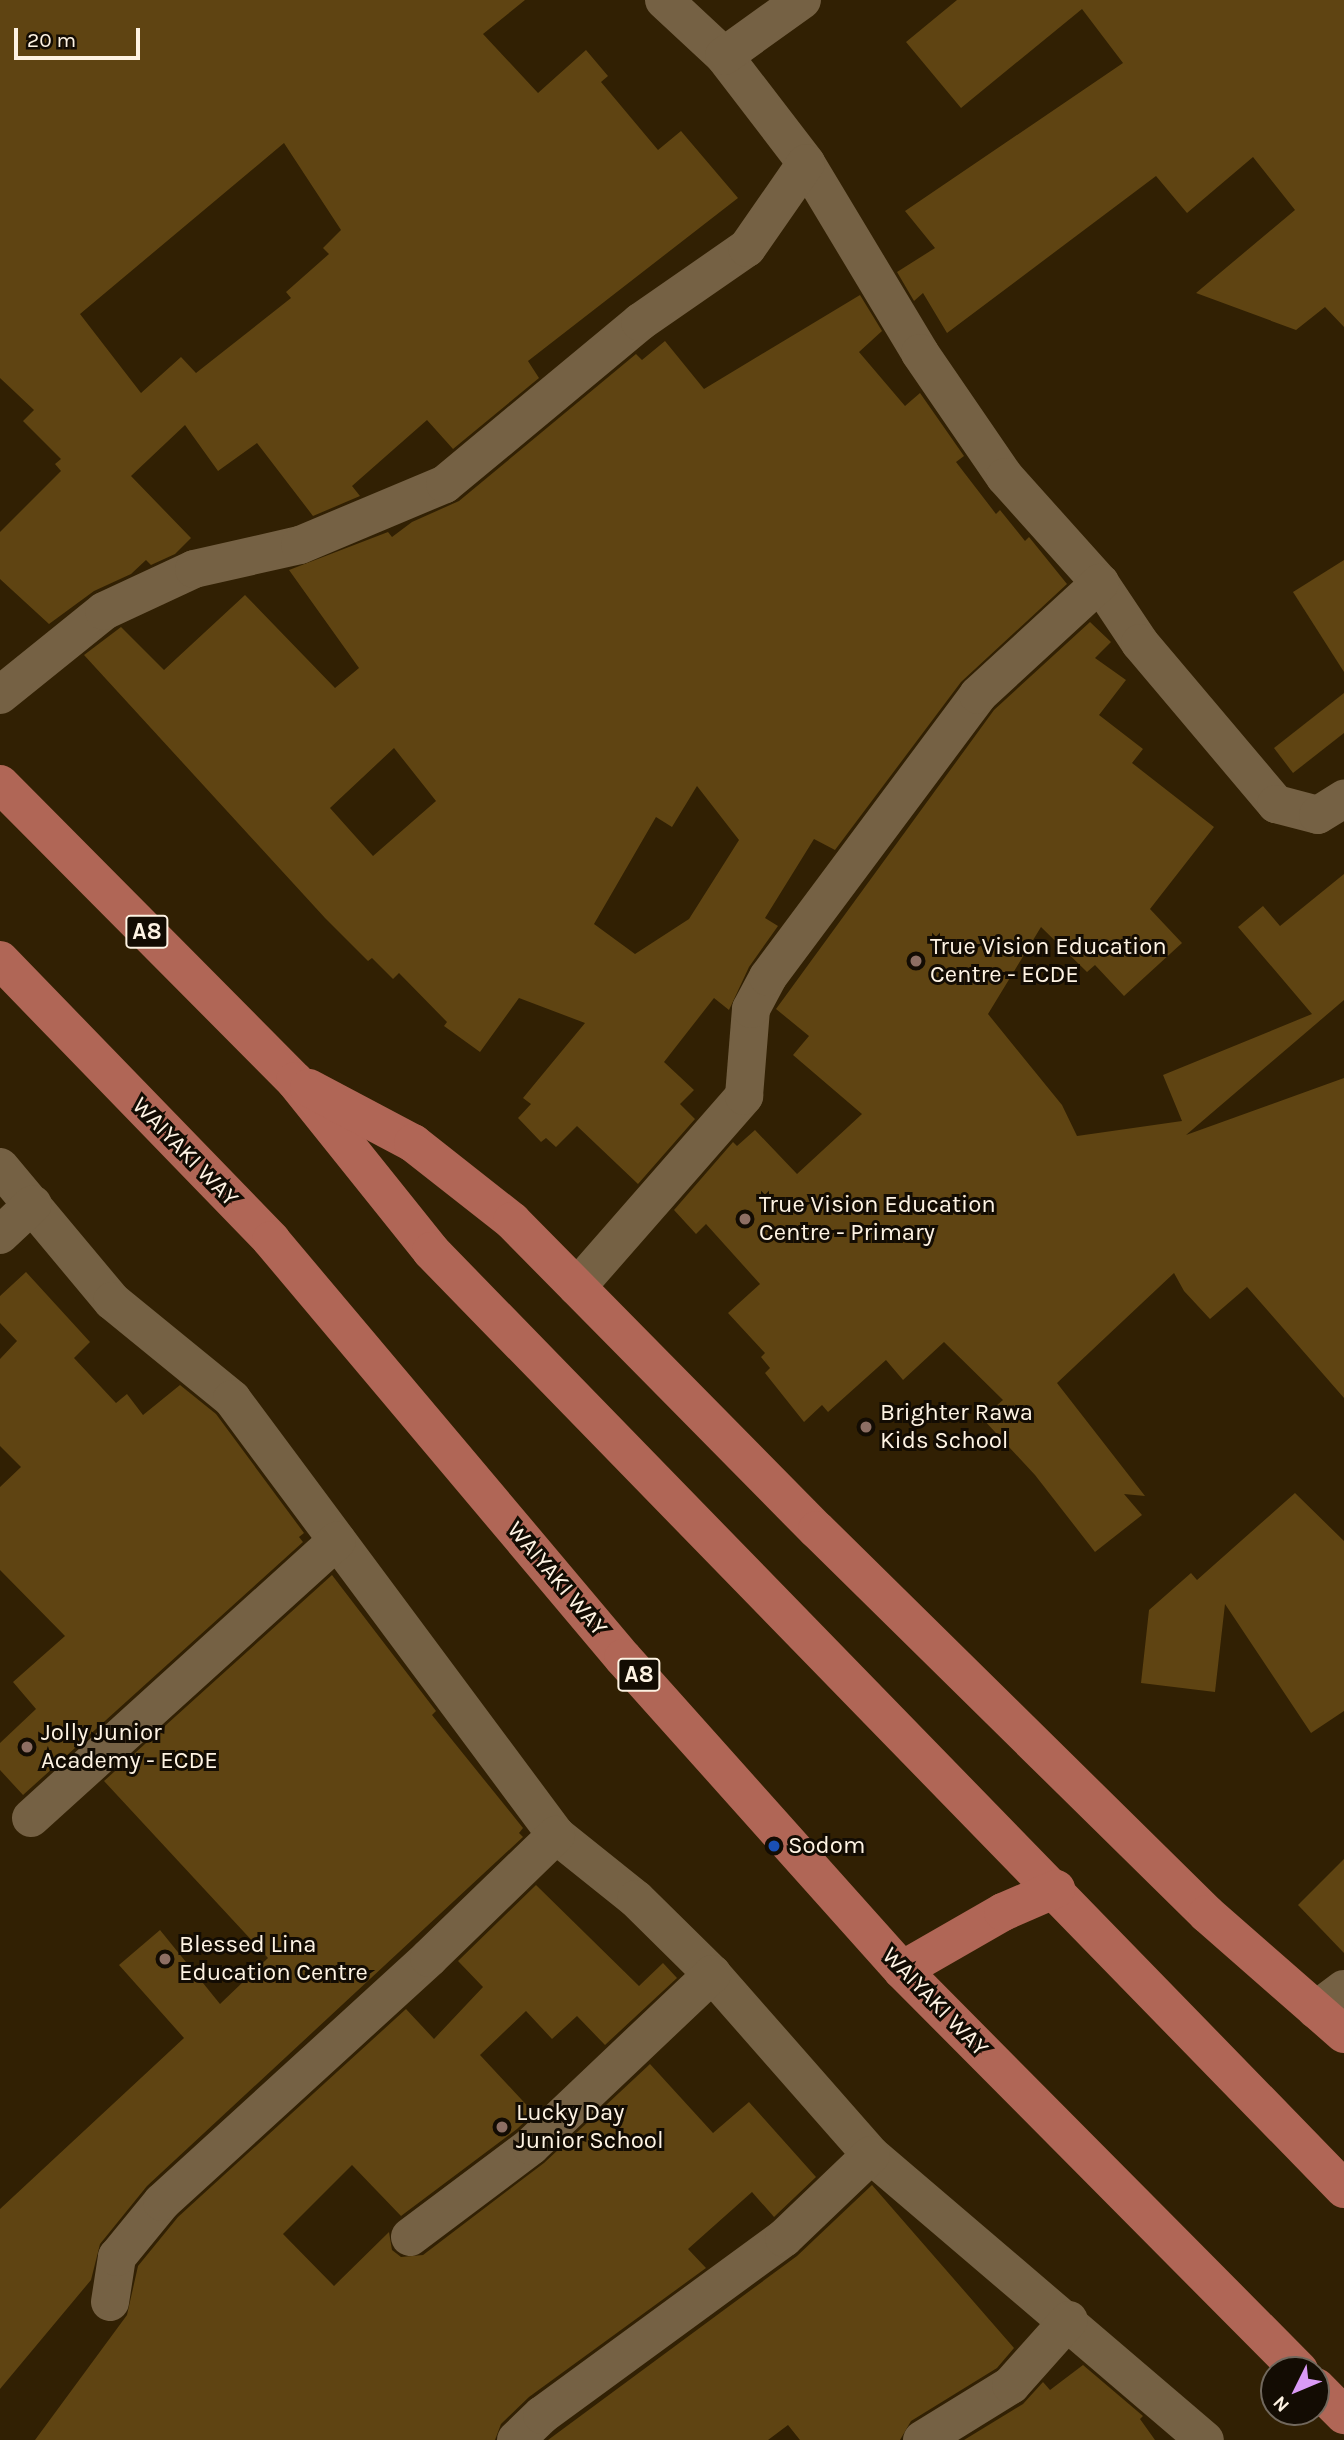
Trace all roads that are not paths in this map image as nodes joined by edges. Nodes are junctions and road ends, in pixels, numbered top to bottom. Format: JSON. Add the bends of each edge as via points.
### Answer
{"nodes":[{"id":1,"x":664,"y":0,"type":"edge"},
{"id":2,"x":802,"y":0,"type":"edge"},
{"id":3,"x":724,"y":56,"type":"junction"},
{"id":4,"x":806,"y":163,"type":"junction"},
{"id":5,"x":1100,"y":583,"type":"junction"},
{"id":6,"x":0,"y":695,"type":"edge"},
{"id":7,"x":0,"y":784,"type":"edge"},
{"id":8,"x":1344,"y":799,"type":"edge"},
{"id":9,"x":0,"y":960,"type":"edge"},
{"id":10,"x":295,"y":1081,"type":"junction"},
{"id":11,"x":0,"y":1167,"type":"edge"},
{"id":12,"x":33,"y":1204,"type":"junction"},
{"id":13,"x":0,"y":1235,"type":"edge"},
{"id":14,"x":577,"y":1287,"type":"junction"},
{"id":15,"x":337,"y":1541,"type":"junction"},
{"id":16,"x":31,"y":1818,"type":"dead end"},
{"id":17,"x":556,"y":1835,"type":"junction"},
{"id":18,"x":1056,"y":1889,"type":"junction"},
{"id":19,"x":902,"y":1969,"type":"junction"},
{"id":20,"x":712,"y":1974,"type":"junction"},
{"id":21,"x":1335,"y":2011,"type":"edge"},
{"id":22,"x":872,"y":2155,"type":"junction"},
{"id":23,"x":1344,"y":2189,"type":"edge"},
{"id":24,"x":410,"y":2237,"type":"dead end"},
{"id":25,"x":110,"y":2301,"type":"dead end"},
{"id":26,"x":1069,"y":2320,"type":"junction"},
{"id":27,"x":1285,"y":2356,"type":"edge"},
{"id":28,"x":1330,"y":2401,"type":"edge"},
{"id":29,"x":1344,"y":2415,"type":"edge"},
{"id":30,"x":516,"y":2440,"type":"edge"},
{"id":31,"x":922,"y":2440,"type":"edge"},
{"id":32,"x":1205,"y":2440,"type":"edge"}],
"edges":[{"from":1,"to":3,"type":"street"},
{"from":2,"to":3,"type":"street"},
{"from":3,"to":4,"type":"street"},
{"from":4,"to":5,"type":"street","via":[[920,353],[1004,477]]},
{"from":4,"to":6,"type":"street","via":[[747,248],[640,322],[445,484],[300,545],[194,569],[104,611]]},
{"from":5,"to":8,"type":"street","via":[[1140,643],[1276,804],[1318,815]]},
{"from":5,"to":14,"type":"street","via":[[978,695],[768,977],[751,1009],[744,1096]]},
{"from":7,"to":10,"type":"highway","number":"A8"},
{"from":9,"to":19,"type":"highway","name":"WAIYAKI WAY","number":"A8","via":[[271,1240],[623,1658]]},
{"from":10,"to":14,"type":"highway","number":"A8","via":[[413,1143],[456,1174]]},
{"from":10,"to":18,"type":"highway","number":"A8","via":[[431,1251]]},
{"from":11,"to":12,"type":"street"},
{"from":12,"to":13,"type":"street"},
{"from":12,"to":15,"type":"street","via":[[112,1301],[232,1399]]},
{"from":14,"to":21,"type":"highway","number":"A8","via":[[1208,1914]]},
{"from":15,"to":16,"type":"street"},
{"from":15,"to":17,"type":"street"},
{"from":17,"to":20,"type":"street","via":[[636,1899]]},
{"from":17,"to":25,"type":"street","via":[[162,2202],[117,2257]]},
{"from":18,"to":19,"type":"highway","via":[[1003,1912]]},
{"from":18,"to":23,"type":"highway","number":"A8"},
{"from":19,"to":27,"type":"highway","name":"WAIYAKI WAY","number":"A8"},
{"from":20,"to":22,"type":"street"},
{"from":20,"to":24,"type":"street","via":[[531,2146]]},
{"from":22,"to":26,"type":"street"},
{"from":22,"to":30,"type":"street","via":[[784,2238],[542,2415]]},
{"from":26,"to":31,"type":"street","via":[[1011,2385]]},
{"from":26,"to":32,"type":"street"},
{"from":28,"to":29,"type":"highway"}]}
